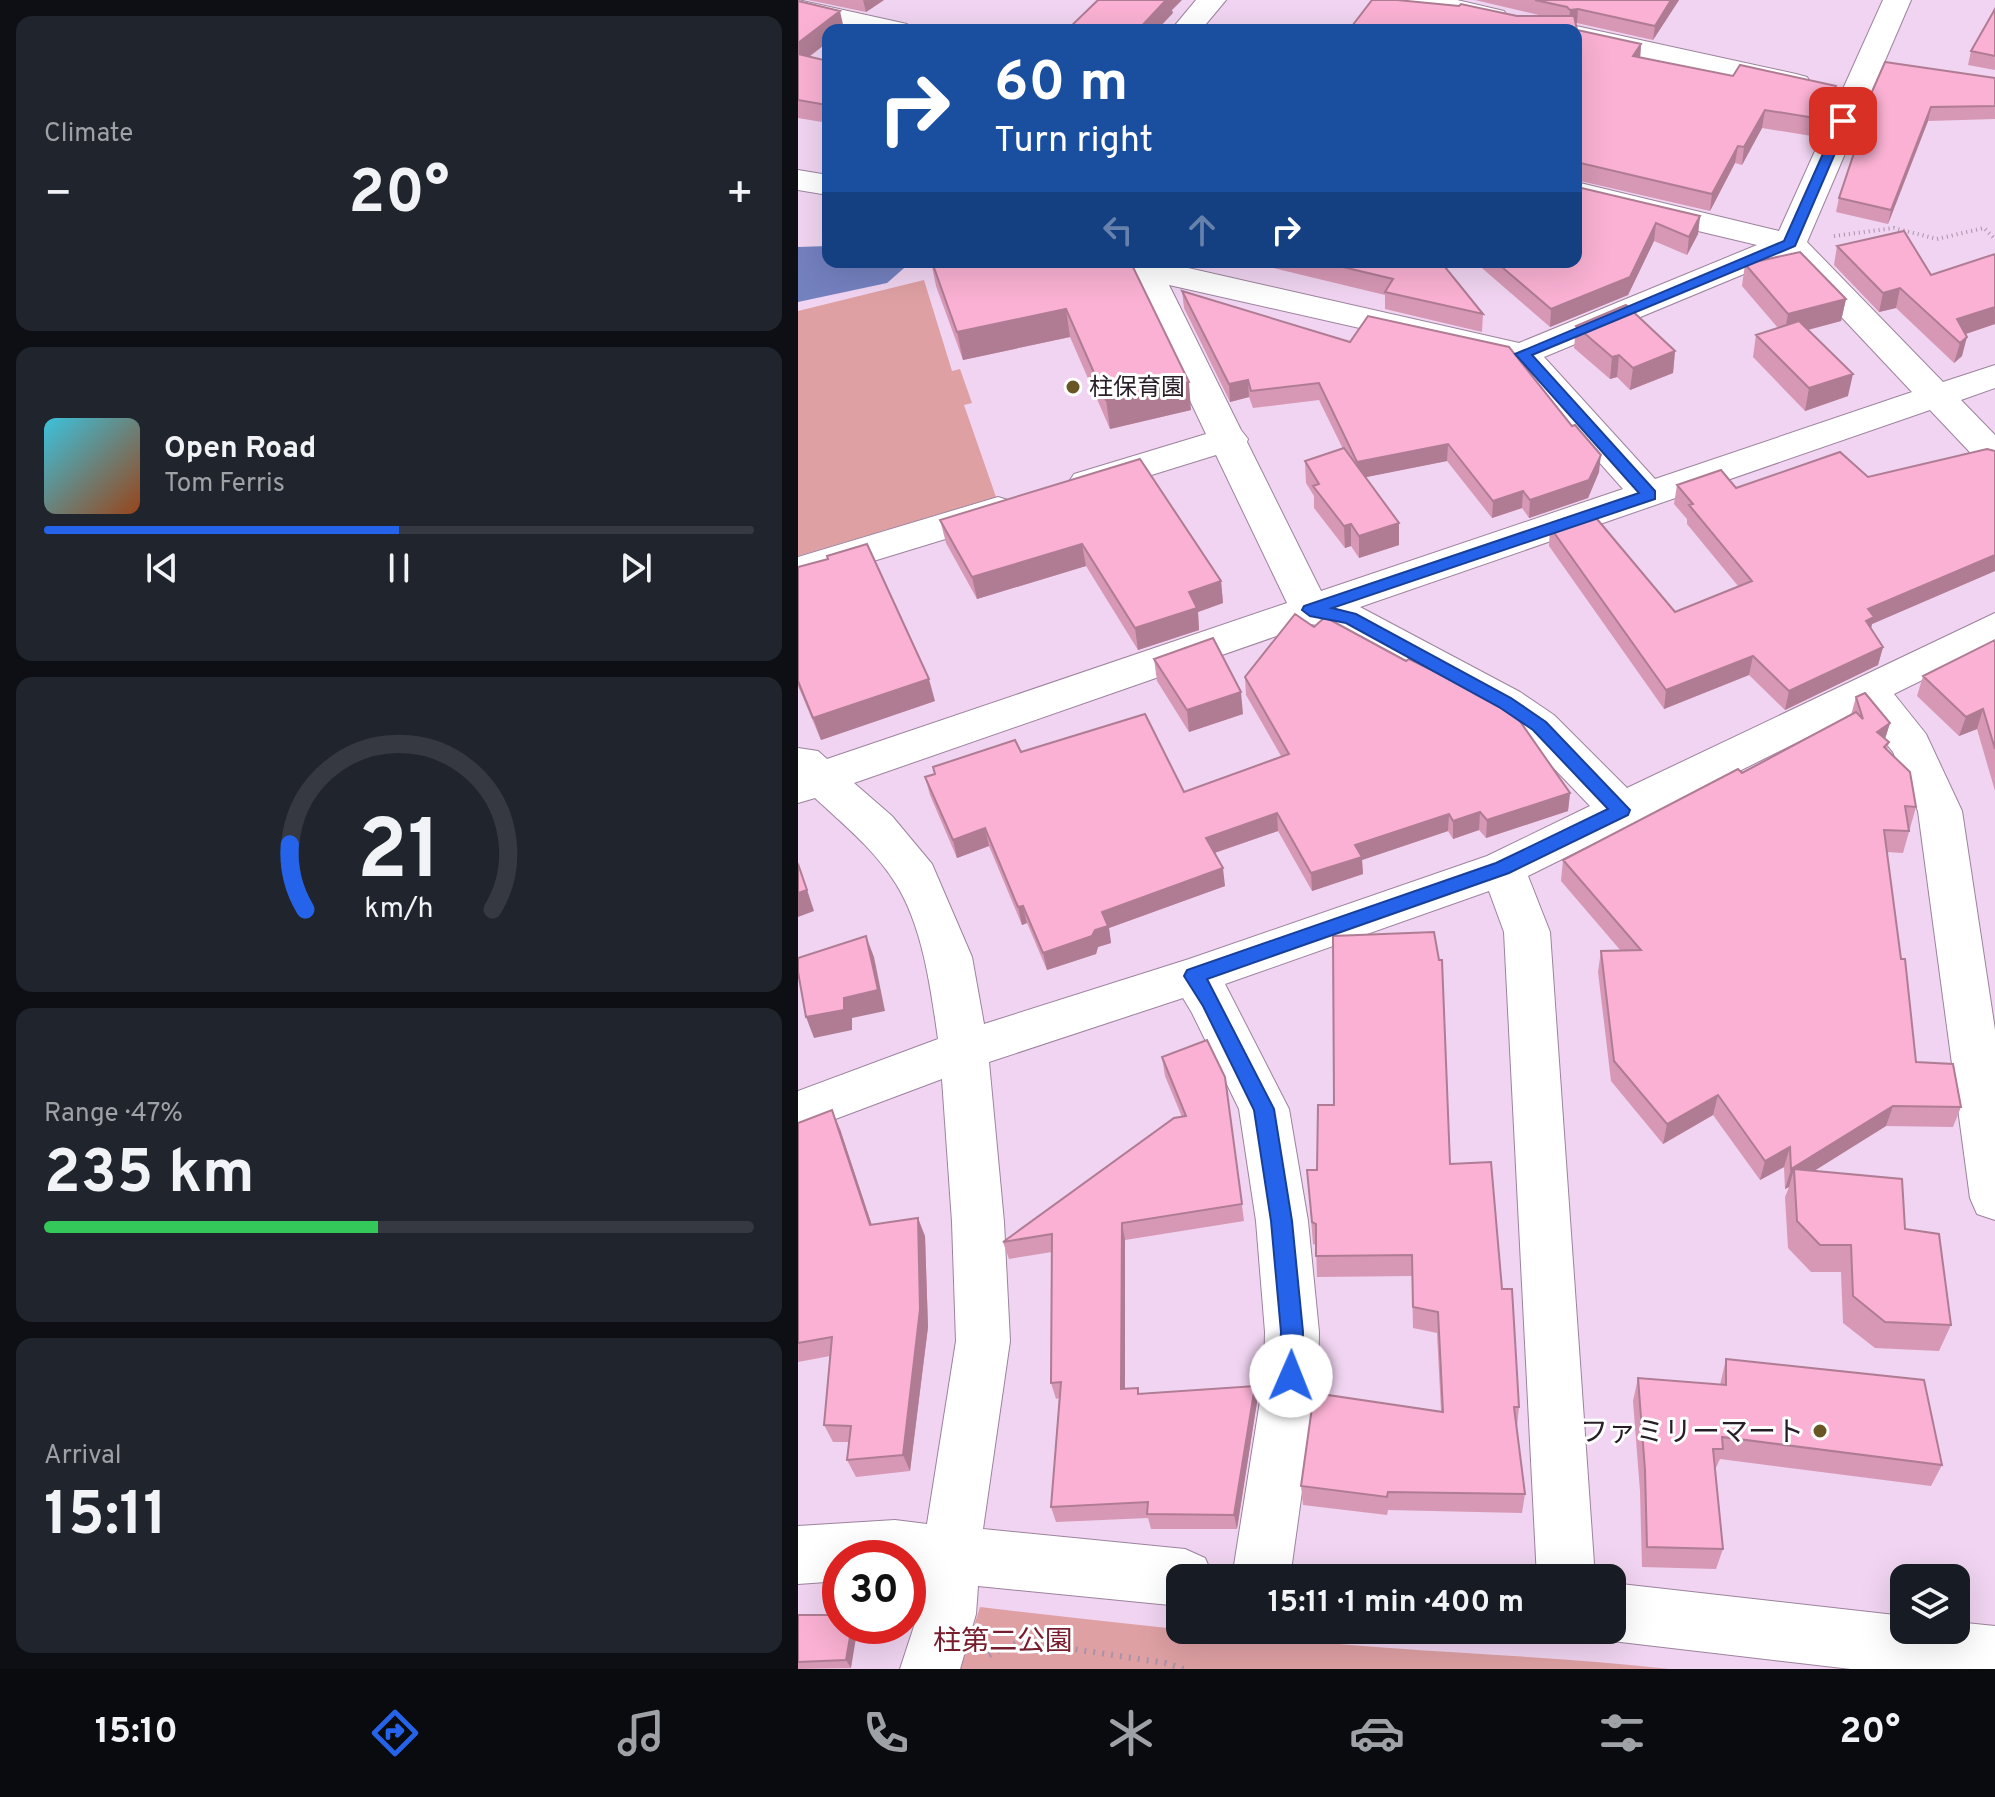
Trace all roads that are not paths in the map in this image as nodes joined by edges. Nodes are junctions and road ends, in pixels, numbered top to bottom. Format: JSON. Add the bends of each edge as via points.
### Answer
{"nodes":[{"id":1,"x":1212,"y":0,"type":"edge"},
{"id":2,"x":1419,"y":0,"type":"edge"},
{"id":3,"x":1897,"y":0,"type":"edge"},
{"id":4,"x":798,"y":7,"type":"edge"},
{"id":5,"x":1524,"y":23,"type":"edge"},
{"id":6,"x":871,"y":24,"type":"edge"},
{"id":7,"x":1190,"y":24,"type":"edge"},
{"id":8,"x":1582,"y":36,"type":"edge"},
{"id":9,"x":1854,"y":96,"type":"junction"},
{"id":10,"x":1582,"y":193,"type":"edge"},
{"id":11,"x":1790,"y":243,"type":"junction"},
{"id":12,"x":1144,"y":269,"type":"edge"},
{"id":13,"x":1522,"y":354,"type":"junction"},
{"id":14,"x":1995,"y":376,"type":"edge"},
{"id":15,"x":1937,"y":397,"type":"junction"},
{"id":16,"x":1230,"y":439,"type":"junction"},
{"id":17,"x":1995,"y":457,"type":"edge"},
{"id":18,"x":1649,"y":495,"type":"junction"},
{"id":19,"x":798,"y":571,"type":"edge"},
{"id":20,"x":1310,"y":610,"type":"junction"},
{"id":21,"x":1995,"y":627,"type":"edge"},
{"id":22,"x":1867,"y":690,"type":"junction"},
{"id":23,"x":806,"y":774,"type":"edge"},
{"id":24,"x":1621,"y":810,"type":"junction"},
{"id":25,"x":1503,"y":868,"type":"junction"},
{"id":26,"x":1194,"y":976,"type":"junction"},
{"id":27,"x":964,"y":1050,"type":"junction"},
{"id":28,"x":798,"y":1112,"type":"edge"},
{"id":29,"x":1995,"y":1198,"type":"edge"},
{"id":30,"x":951,"y":1554,"type":"junction"},
{"id":31,"x":798,"y":1555,"type":"edge"},
{"id":32,"x":1263,"y":1564,"type":"edge"},
{"id":33,"x":1565,"y":1564,"type":"edge"},
{"id":34,"x":1166,"y":1576,"type":"edge"},
{"id":35,"x":1626,"y":1614,"type":"edge"},
{"id":36,"x":1995,"y":1656,"type":"edge"},
{"id":37,"x":955,"y":1664,"type":"edge"}],
"edges":[{"from":1,"to":7,"type":"street"},
{"from":2,"to":5,"type":"street"},
{"from":3,"to":9,"type":"street","via":[[1885,64]]},
{"from":4,"to":6,"type":"street"},
{"from":8,"to":9,"type":"street"},
{"from":9,"to":11,"type":"street"},
{"from":10,"to":11,"type":"street"},
{"from":11,"to":13,"type":"street"},
{"from":11,"to":15,"type":"street"},
{"from":12,"to":13,"type":"street"},
{"from":12,"to":16,"type":"street"},
{"from":13,"to":18,"type":"street"},
{"from":14,"to":15,"type":"street"},
{"from":15,"to":17,"type":"street"},
{"from":15,"to":18,"type":"street"},
{"from":16,"to":19,"type":"street"},
{"from":16,"to":20,"type":"street"},
{"from":18,"to":20,"type":"street"},
{"from":20,"to":23,"type":"street"},
{"from":20,"to":24,"type":"street","via":[[1351,618],[1505,703],[1539,726]]},
{"from":21,"to":22,"type":"street"},
{"from":22,"to":24,"type":"street"},
{"from":22,"to":29,"type":"street","via":[[1911,745],[1940,811]]},
{"from":23,"to":27,"type":"street","via":[[876,828],[916,876],[949,957]]},
{"from":24,"to":25,"type":"street"},
{"from":25,"to":26,"type":"street"},
{"from":25,"to":33,"type":"street","via":[[1527,932]]},
{"from":26,"to":27,"type":"street"},
{"from":26,"to":32,"type":"street","via":[[1264,1109],[1282,1221],[1291,1376]]},
{"from":27,"to":28,"type":"street"},
{"from":27,"to":30,"type":"street","via":[[983,1341]]},
{"from":30,"to":31,"type":"street","via":[[895,1549]]},
{"from":30,"to":34,"type":"street"},
{"from":30,"to":37,"type":"street","via":[[947,1614]]},
{"from":35,"to":36,"type":"street"}]}
